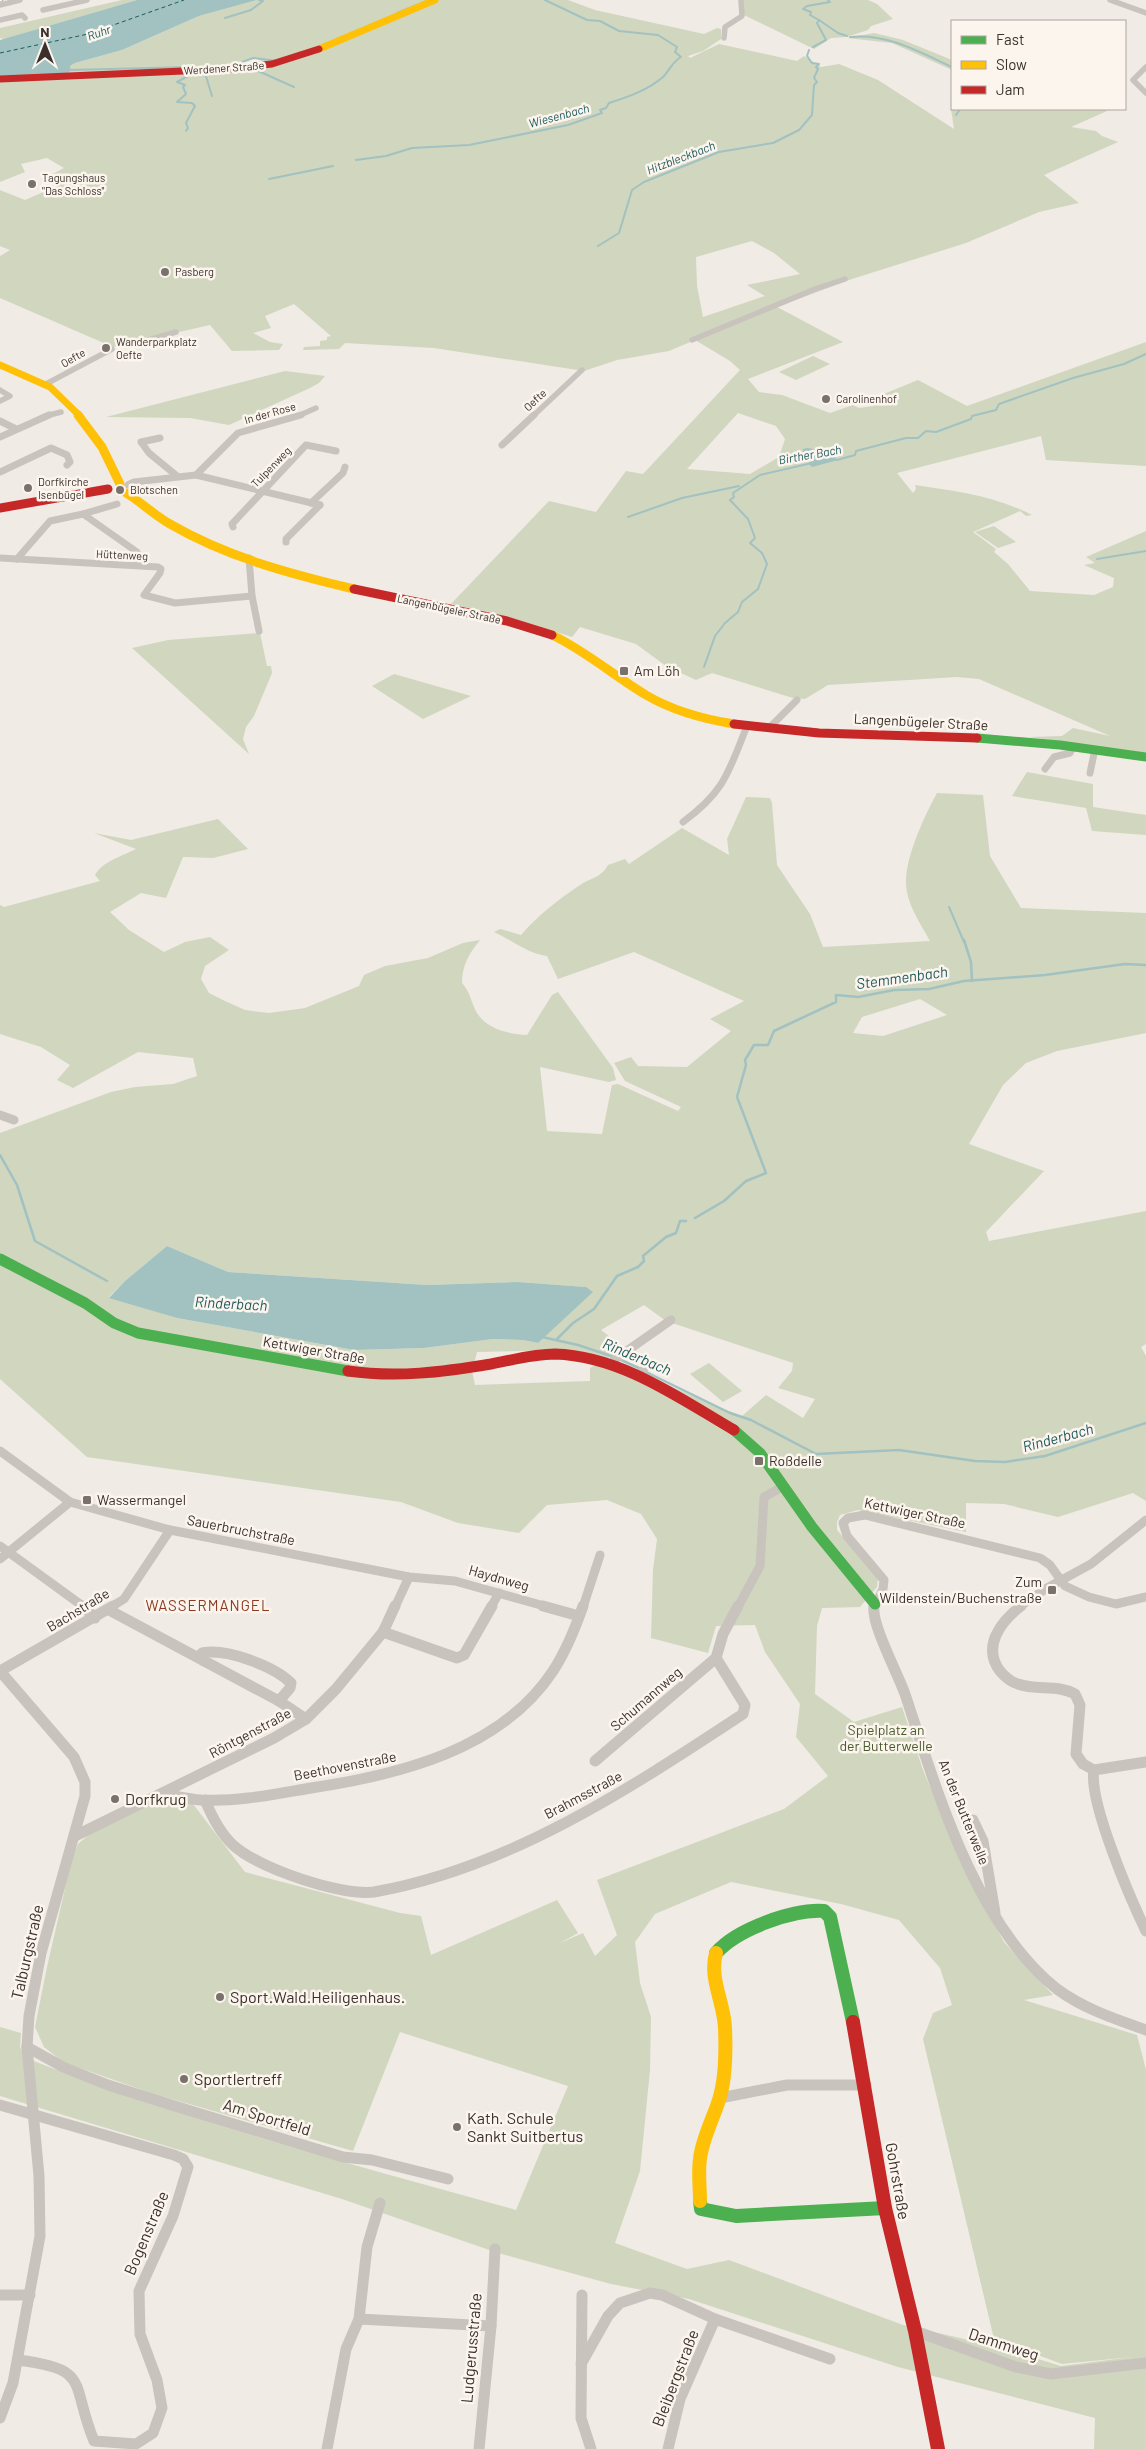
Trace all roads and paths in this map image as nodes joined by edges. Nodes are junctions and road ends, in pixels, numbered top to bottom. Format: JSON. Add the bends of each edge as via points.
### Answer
{"nodes":[{"id":1,"x":17,"y":0,"type":"edge"},
{"id":2,"x":87,"y":0,"type":"edge"},
{"id":3,"x":435,"y":0,"type":"edge"},
{"id":4,"x":741,"y":0,"type":"edge"},
{"id":5,"x":1110,"y":0,"type":"edge"},
{"id":6,"x":0,"y":5,"type":"edge"},
{"id":7,"x":43,"y":10,"type":"dead end"},
{"id":8,"x":1146,"y":13,"type":"edge"},
{"id":9,"x":25,"y":18,"type":"dead end"},
{"id":10,"x":0,"y":20,"type":"edge"},
{"id":11,"x":724,"y":38,"type":"dead end"},
{"id":12,"x":1146,"y":67,"type":"edge"},
{"id":13,"x":0,"y":80,"type":"edge"},
{"id":14,"x":1146,"y":93,"type":"edge"},
{"id":15,"x":846,"y":279,"type":"dead end"},
{"id":16,"x":176,"y":332,"type":"dead end"},
{"id":17,"x":692,"y":340,"type":"dead end"},
{"id":18,"x":130,"y":345,"type":"dead end"},
{"id":19,"x":112,"y":349,"type":"dead end"},
{"id":20,"x":0,"y":365,"type":"edge"},
{"id":21,"x":582,"y":370,"type":"dead end"},
{"id":22,"x":44,"y":385,"type":"junction"},
{"id":23,"x":0,"y":390,"type":"edge"},
{"id":24,"x":0,"y":401,"type":"edge"},
{"id":25,"x":316,"y":408,"type":"dead end"},
{"id":26,"x":61,"y":412,"type":"dead end"},
{"id":27,"x":0,"y":421,"type":"edge"},
{"id":28,"x":16,"y":429,"type":"junction"},
{"id":29,"x":0,"y":437,"type":"edge"},
{"id":30,"x":160,"y":438,"type":"dead end"},
{"id":31,"x":502,"y":445,"type":"dead end"},
{"id":32,"x":336,"y":451,"type":"dead end"},
{"id":33,"x":67,"y":465,"type":"dead end"},
{"id":34,"x":345,"y":467,"type":"dead end"},
{"id":35,"x":0,"y":472,"type":"edge"},
{"id":36,"x":196,"y":475,"type":"junction"},
{"id":37,"x":177,"y":476,"type":"junction"},
{"id":38,"x":125,"y":487,"type":"junction"},
{"id":39,"x":260,"y":492,"type":"junction"},
{"id":40,"x":311,"y":503,"type":"junction"},
{"id":41,"x":117,"y":504,"type":"dead end"},
{"id":42,"x":0,"y":508,"type":"edge"},
{"id":43,"x":84,"y":514,"type":"junction"},
{"id":44,"x":233,"y":527,"type":"dead end"},
{"id":45,"x":286,"y":542,"type":"dead end"},
{"id":46,"x":0,"y":558,"type":"edge"},
{"id":47,"x":249,"y":558,"type":"junction"},
{"id":48,"x":17,"y":559,"type":"junction"},
{"id":49,"x":136,"y":565,"type":"junction"},
{"id":50,"x":252,"y":596,"type":"junction"},
{"id":51,"x":259,"y":631,"type":"dead end"},
{"id":52,"x":797,"y":700,"type":"dead end"},
{"id":53,"x":747,"y":726,"type":"junction"},
{"id":54,"x":769,"y":728,"type":"junction"},
{"id":55,"x":1073,"y":747,"type":"junction"},
{"id":56,"x":1095,"y":749,"type":"junction"},
{"id":57,"x":1146,"y":757,"type":"edge"},
{"id":58,"x":1045,"y":769,"type":"dead end"},
{"id":59,"x":1090,"y":773,"type":"dead end"},
{"id":60,"x":683,"y":822,"type":"dead end"},
{"id":61,"x":0,"y":1115,"type":"edge"},
{"id":62,"x":14,"y":1120,"type":"dead end"},
{"id":63,"x":0,"y":1260,"type":"edge"},
{"id":64,"x":671,"y":1320,"type":"dead end"},
{"id":65,"x":615,"y":1359,"type":"junction"},
{"id":66,"x":0,"y":1451,"type":"edge"},
{"id":67,"x":782,"y":1487,"type":"junction"},
{"id":68,"x":70,"y":1502,"type":"junction"},
{"id":69,"x":1146,"y":1520,"type":"edge"},
{"id":70,"x":170,"y":1530,"type":"junction"},
{"id":71,"x":2,"y":1552,"type":"edge"},
{"id":72,"x":600,"y":1555,"type":"dead end"},
{"id":73,"x":409,"y":1577,"type":"junction"},
{"id":74,"x":1059,"y":1580,"type":"junction"},
{"id":75,"x":499,"y":1593,"type":"junction"},
{"id":76,"x":1146,"y":1597,"type":"edge"},
{"id":77,"x":875,"y":1604,"type":"junction"},
{"id":78,"x":109,"y":1610,"type":"junction"},
{"id":79,"x":579,"y":1616,"type":"junction"},
{"id":80,"x":95,"y":1618,"type":"junction"},
{"id":81,"x":382,"y":1632,"type":"junction"},
{"id":82,"x":716,"y":1658,"type":"junction"},
{"id":83,"x":204,"y":1661,"type":"junction"},
{"id":84,"x":0,"y":1671,"type":"edge"},
{"id":85,"x":279,"y":1701,"type":"junction"},
{"id":86,"x":306,"y":1719,"type":"junction"},
{"id":87,"x":595,"y":1761,"type":"dead end"},
{"id":88,"x":1146,"y":1762,"type":"edge"},
{"id":89,"x":1094,"y":1770,"type":"junction"},
{"id":90,"x":164,"y":1794,"type":"junction"},
{"id":91,"x":205,"y":1800,"type":"junction"},
{"id":92,"x":973,"y":1820,"type":"dead end"},
{"id":93,"x":75,"y":1836,"type":"junction"},
{"id":94,"x":996,"y":1916,"type":"junction"},
{"id":95,"x":1146,"y":1931,"type":"edge"},
{"id":96,"x":1146,"y":2030,"type":"edge"},
{"id":97,"x":27,"y":2047,"type":"junction"},
{"id":98,"x":866,"y":2085,"type":"junction"},
{"id":99,"x":720,"y":2098,"type":"junction"},
{"id":100,"x":0,"y":2105,"type":"edge"},
{"id":101,"x":33,"y":2110,"type":"junction"},
{"id":102,"x":448,"y":2179,"type":"dead end"},
{"id":103,"x":380,"y":2203,"type":"dead end"},
{"id":104,"x":885,"y":2208,"type":"junction"},
{"id":105,"x":494,"y":2249,"type":"dead end"},
{"id":106,"x":0,"y":2295,"type":"edge"},
{"id":107,"x":30,"y":2295,"type":"junction"},
{"id":108,"x":582,"y":2295,"type":"dead end"},
{"id":109,"x":359,"y":2318,"type":"junction"},
{"id":110,"x":715,"y":2320,"type":"junction"},
{"id":111,"x":491,"y":2326,"type":"junction"},
{"id":112,"x":915,"y":2333,"type":"junction"},
{"id":113,"x":830,"y":2359,"type":"dead end"},
{"id":114,"x":18,"y":2360,"type":"junction"},
{"id":115,"x":1146,"y":2363,"type":"edge"},
{"id":116,"x":581,"y":2364,"type":"junction"},
{"id":117,"x":0,"y":2418,"type":"edge"},
{"id":118,"x":92,"y":2445,"type":"edge"},
{"id":119,"x":327,"y":2449,"type":"edge"},
{"id":120,"x":479,"y":2449,"type":"edge"},
{"id":121,"x":591,"y":2449,"type":"edge"},
{"id":122,"x":668,"y":2449,"type":"edge"},
{"id":123,"x":938,"y":2449,"type":"edge"}],
"edges":[{"from":1,"to":6,"type":"street"},
{"from":2,"to":7,"type":"street"},
{"from":3,"to":13,"type":"main road","name":"Werdener Straße","via":[[308,54],[272,64]]},
{"from":4,"to":11,"type":"street","via":[[742,16],[724,27]]},
{"from":5,"to":8,"type":"street"},
{"from":9,"to":10,"type":"street","via":[[22,15]]},
{"from":12,"to":14,"type":"street","via":[[1133,80]]},
{"from":15,"to":17,"type":"street"},
{"from":16,"to":18,"type":"street"},
{"from":19,"to":22,"type":"street","name":"Oefte"},
{"from":20,"to":22,"type":"main road"},
{"from":21,"to":31,"type":"street","name":"Oefte"},
{"from":22,"to":38,"type":"main road","via":[[73,410]]},
{"from":23,"to":24,"type":"street","via":[[10,396]]},
{"from":25,"to":36,"type":"street","name":"In der Rose","via":[[285,421],[238,433]]},
{"from":26,"to":28,"type":"street"},
{"from":27,"to":28,"type":"street"},
{"from":28,"to":29,"type":"street"},
{"from":30,"to":37,"type":"street","via":[[141,442],[148,453]]},
{"from":32,"to":39,"type":"street","name":"Tulpenweg","via":[[306,445]]},
{"from":33,"to":35,"type":"street","via":[[70,462],[67,455],[51,448]]},
{"from":34,"to":40,"type":"street","via":[[343,473]]},
{"from":36,"to":37,"type":"street"},
{"from":36,"to":39,"type":"street"},
{"from":37,"to":38,"type":"street","via":[[134,482]]},
{"from":38,"to":42,"type":"main road","via":[[114,494],[108,489]]},
{"from":38,"to":47,"type":"main road","name":"Langenbügeler Straße","via":[[148,510],[170,525]]},
{"from":39,"to":40,"type":"street"},
{"from":39,"to":44,"type":"street","name":"Tulpenweg","via":[[232,524]]},
{"from":40,"to":45,"type":"street","via":[[320,505]]},
{"from":41,"to":43,"type":"street"},
{"from":43,"to":48,"type":"street","via":[[50,521]]},
{"from":43,"to":49,"type":"street","via":[[137,552]]},
{"from":46,"to":48,"type":"street","name":"Hüttenweg"},
{"from":47,"to":50,"type":"street"},
{"from":47,"to":53,"type":"main road","name":"Langenbügeler Straße","via":[[340,586],[550,633],[589,653],[645,694],[670,707]]},
{"from":48,"to":49,"type":"street","name":"Hüttenweg"},
{"from":49,"to":50,"type":"street","name":"Hüttenweg","via":[[161,569],[144,595],[161,600],[190,602]]},
{"from":50,"to":51,"type":"street"},
{"from":52,"to":54,"type":"street"},
{"from":53,"to":54,"type":"main road","name":"Langenbügeler Straße"},
{"from":53,"to":60,"type":"street","via":[[724,783],[706,805]]},
{"from":54,"to":55,"type":"main road","name":"Langenbügeler Straße"},
{"from":55,"to":56,"type":"main road","name":"Langenbügeler Straße"},
{"from":55,"to":58,"type":"street","via":[[1070,752],[1054,757]]},
{"from":56,"to":57,"type":"main road","name":"Langenbügeler Straße"},
{"from":56,"to":59,"type":"street"},
{"from":61,"to":62,"type":"street"},
{"from":63,"to":65,"type":"main road","name":"Kettwiger Straße","via":[[138,1333],[358,1373],[385,1377],[419,1376],[554,1354]]},
{"from":64,"to":65,"type":"street"},
{"from":65,"to":67,"type":"main road","name":"Kettwiger Straße","via":[[750,1440]]},
{"from":66,"to":68,"type":"street"},
{"from":67,"to":77,"type":"main road","name":"Kettwiger Straße","via":[[835,1558]]},
{"from":67,"to":82,"type":"street","via":[[764,1498],[760,1566],[723,1634]]},
{"from":68,"to":70,"type":"street","name":"Sauerbruchstraße"},
{"from":68,"to":71,"type":"street"},
{"from":69,"to":74,"type":"street","via":[[1085,1568]]},
{"from":70,"to":73,"type":"street","name":"Sauerbruchstraße"},
{"from":70,"to":78,"type":"street","name":"Bachstraße","via":[[131,1591]]},
{"from":71,"to":80,"type":"street","via":[[78,1601]]},
{"from":72,"to":79,"type":"street","name":"Beethovenstraße"},
{"from":73,"to":75,"type":"street","name":"Haydnweg","via":[[442,1578]]},
{"from":73,"to":81,"type":"street","name":"Röntgenstraße"},
{"from":74,"to":76,"type":"street","via":[[1066,1587],[1114,1604]]},
{"from":74,"to":77,"type":"street","name":"Kettwiger Straße","via":[[1055,1569],[1040,1558],[886,1519],[855,1515],[843,1523],[843,1530],[884,1580],[885,1585]]},
{"from":74,"to":89,"type":"street","via":[[1004,1621],[994,1640],[993,1659],[996,1668],[1014,1684],[1061,1688],[1075,1694],[1080,1705],[1076,1754],[1080,1761]]},
{"from":75,"to":79,"type":"street","name":"Haydnweg"},
{"from":75,"to":81,"type":"street","via":[[464,1655],[457,1658]]},
{"from":77,"to":94,"type":"street","name":"An der Butterwelle","via":[[874,1615],[950,1821],[982,1895]]},
{"from":78,"to":80,"type":"street","name":"Bachstraße"},
{"from":78,"to":83,"type":"street"},
{"from":79,"to":91,"type":"street","name":"Beethovenstraße","via":[[570,1642],[543,1684],[523,1706],[473,1741],[405,1770],[385,1775],[274,1794]]},
{"from":80,"to":84,"type":"street","name":"Bachstraße"},
{"from":81,"to":86,"type":"street","name":"Röntgenstraße","via":[[336,1689]]},
{"from":82,"to":87,"type":"street","name":"Schumannweg"},
{"from":82,"to":91,"type":"street","name":"Brahmsstraße","via":[[745,1705],[743,1714],[672,1762],[587,1812],[520,1844],[434,1877],[358,1893],[304,1878],[236,1850]]},
{"from":83,"to":85,"type":"street"},
{"from":83,"to":85,"type":"street","via":[[202,1653],[212,1650],[248,1660],[284,1676],[291,1683]]},
{"from":84,"to":93,"type":"street","name":"Talburgstraße","via":[[62,1742],[81,1770],[85,1796]]},
{"from":85,"to":86,"type":"street"},
{"from":86,"to":90,"type":"street","name":"Röntgenstraße"},
{"from":88,"to":89,"type":"street"},
{"from":89,"to":95,"type":"street","via":[[1092,1781],[1117,1866]]},
{"from":90,"to":91,"type":"street","name":"Beethovenstraße"},
{"from":90,"to":93,"type":"street","name":"Röntgenstraße"},
{"from":92,"to":94,"type":"street","name":"An der Butterwelle","via":[[983,1841]]},
{"from":93,"to":97,"type":"street","name":"Talburgstraße","via":[[41,1957],[27,2026]]},
{"from":94,"to":96,"type":"street","name":"An der Butterwelle","via":[[1018,1951],[1054,1989],[1109,2020]]},
{"from":97,"to":101,"type":"street","name":"Talburgstraße"},
{"from":97,"to":102,"type":"street","name":"Am Sportfeld","via":[[63,2068],[127,2091],[342,2157],[372,2160]]},
{"from":98,"to":99,"type":"street","via":[[787,2085]]},
{"from":98,"to":99,"type":"main road","name":"Gohrstraße","via":[[830,1917],[824,1911],[811,1910],[735,1934],[715,1951],[712,1973],[725,2017]]},
{"from":98,"to":104,"type":"main road","name":"Gohrstraße"},
{"from":99,"to":104,"type":"main road","via":[[703,2143],[698,2180],[701,2209],[736,2216]]},
{"from":100,"to":101,"type":"street"},
{"from":101,"to":107,"type":"street","name":"Talburgstraße","via":[[41,2218]]},
{"from":101,"to":118,"type":"street","name":"Bogenstraße","via":[[174,2155],[183,2159],[188,2167],[174,2216],[138,2292],[140,2334],[157,2380],[162,2408],[153,2433],[136,2444]]},
{"from":103,"to":109,"type":"street","via":[[366,2247]]},
{"from":104,"to":112,"type":"main road","name":"Gohrstraße"},
{"from":105,"to":111,"type":"street","name":"Ludgerusstraße"},
{"from":106,"to":107,"type":"street"},
{"from":107,"to":114,"type":"street","name":"Talburgstraße"},
{"from":108,"to":116,"type":"street","name":"Bleibergstraße"},
{"from":109,"to":111,"type":"street"},
{"from":109,"to":119,"type":"street","via":[[346,2349]]},
{"from":110,"to":113,"type":"street","name":"Bleibergstraße"},
{"from":110,"to":116,"type":"street","name":"Bleibergstraße","via":[[686,2304],[650,2293],[620,2303],[608,2316]]},
{"from":110,"to":122,"type":"street","name":"Bleibergstraße","via":[[689,2378]]},
{"from":111,"to":120,"type":"street","name":"Ludgerusstraße"},
{"from":112,"to":115,"type":"street","name":"Dammweg","via":[[1038,2373]]},
{"from":112,"to":123,"type":"main road","name":"Gohrstraße"},
{"from":114,"to":117,"type":"street","name":"Talburgstraße"},
{"from":114,"to":118,"type":"street","name":"Bogenstraße","via":[[60,2366],[72,2374],[79,2384]]},
{"from":116,"to":121,"type":"street","name":"Bleibergstraße","via":[[581,2418]]}]}
